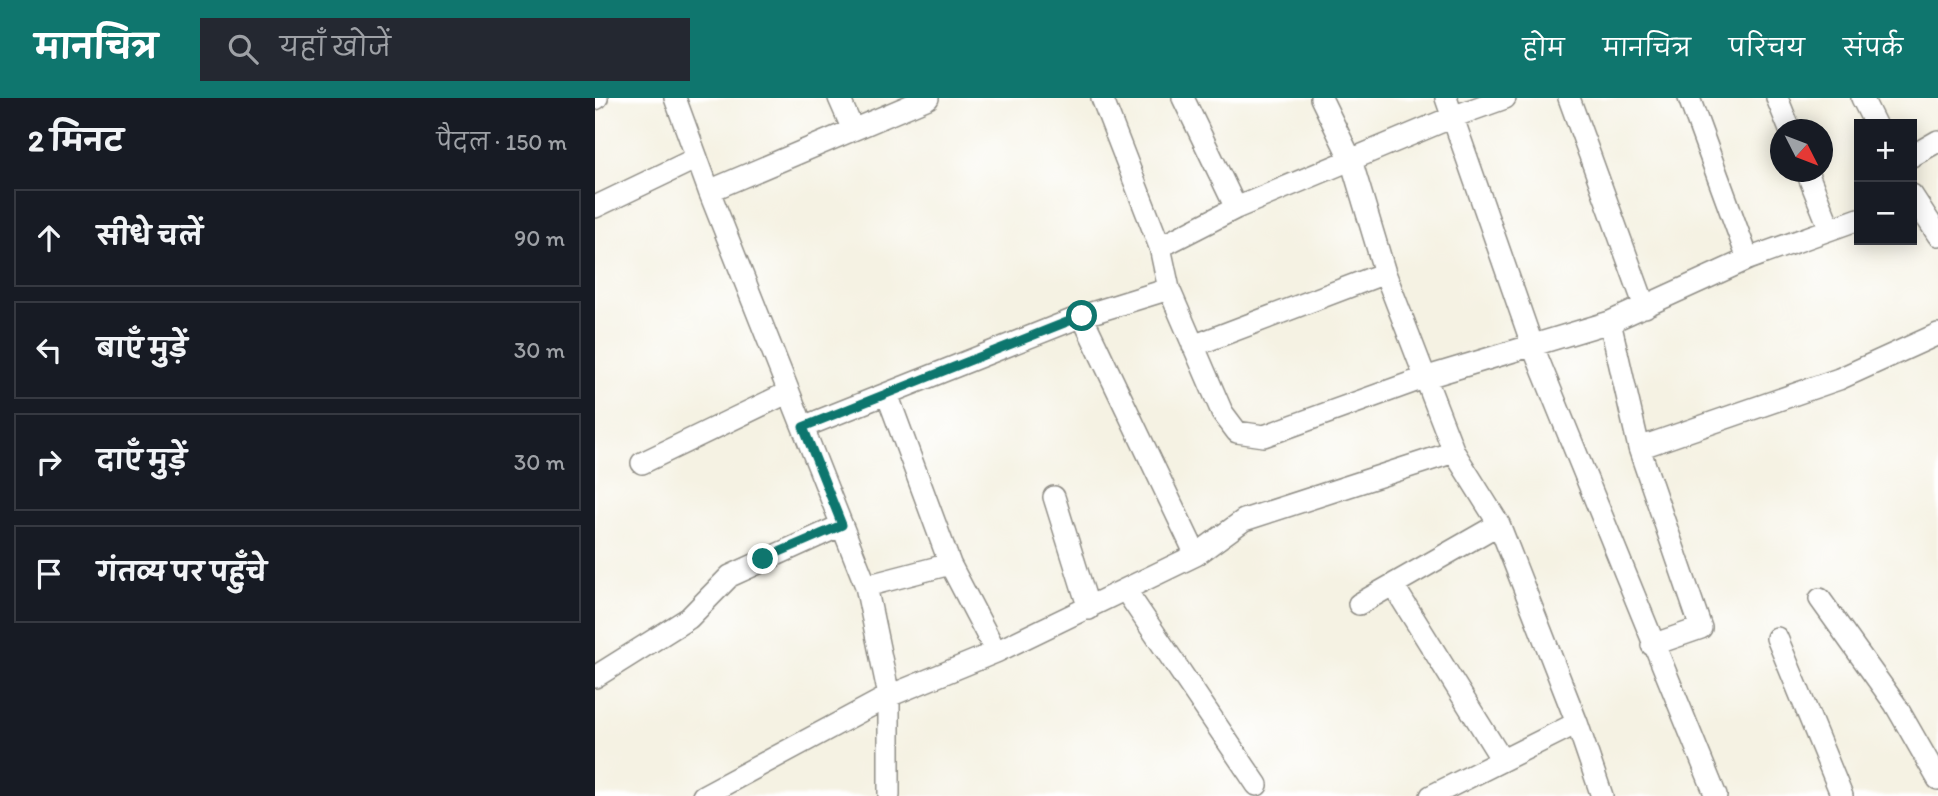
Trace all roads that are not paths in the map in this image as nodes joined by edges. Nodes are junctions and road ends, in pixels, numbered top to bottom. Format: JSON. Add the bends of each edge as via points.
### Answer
{"nodes":[{"id":1,"x":675,"y":98,"type":"edge"},
{"id":2,"x":839,"y":98,"type":"edge"},
{"id":3,"x":927,"y":98,"type":"edge"},
{"id":4,"x":1102,"y":98,"type":"edge"},
{"id":5,"x":1183,"y":98,"type":"edge"},
{"id":6,"x":1321,"y":98,"type":"edge"},
{"id":7,"x":1505,"y":98,"type":"edge"},
{"id":8,"x":1569,"y":98,"type":"edge"},
{"id":9,"x":1689,"y":98,"type":"edge"},
{"id":10,"x":1777,"y":98,"type":"edge"},
{"id":11,"x":1862,"y":98,"type":"edge"},
{"id":12,"x":1450,"y":107,"type":"edge"},
{"id":13,"x":1786,"y":119,"type":"edge"},
{"id":14,"x":1872,"y":119,"type":"edge"},
{"id":15,"x":853,"y":130,"type":"junction"},
{"id":16,"x":1938,"y":141,"type":"edge"},
{"id":17,"x":1917,"y":153,"type":"edge"},
{"id":18,"x":697,"y":158,"type":"junction"},
{"id":19,"x":1351,"y":160,"type":"junction"},
{"id":20,"x":1811,"y":182,"type":"edge"},
{"id":21,"x":709,"y":191,"type":"junction"},
{"id":22,"x":1917,"y":204,"type":"edge"},
{"id":23,"x":595,"y":207,"type":"edge"},
{"id":24,"x":1235,"y":208,"type":"junction"},
{"id":25,"x":1854,"y":221,"type":"edge"},
{"id":26,"x":1830,"y":229,"type":"junction"},
{"id":27,"x":1938,"y":235,"type":"edge"},
{"id":28,"x":1160,"y":247,"type":"junction"},
{"id":29,"x":1748,"y":259,"type":"junction"},
{"id":30,"x":1385,"y":273,"type":"junction"},
{"id":31,"x":1169,"y":289,"type":"junction"},
{"id":32,"x":1645,"y":307,"type":"junction"},
{"id":33,"x":1082,"y":316,"type":"junction"},
{"id":34,"x":1610,"y":322,"type":"junction"},
{"id":35,"x":1938,"y":334,"type":"edge"},
{"id":36,"x":1193,"y":346,"type":"junction"},
{"id":37,"x":1533,"y":347,"type":"junction"},
{"id":38,"x":1424,"y":379,"type":"junction"},
{"id":39,"x":789,"y":392,"type":"junction"},
{"id":40,"x":887,"y":394,"type":"junction"},
{"id":41,"x":803,"y":427,"type":"junction"},
{"id":42,"x":1639,"y":448,"type":"junction"},
{"id":43,"x":1454,"y":452,"type":"junction"},
{"id":44,"x":642,"y":463,"type":"dead end"},
{"id":45,"x":1054,"y":497,"type":"dead end"},
{"id":46,"x":1499,"y":524,"type":"junction"},
{"id":47,"x":842,"y":525,"type":"junction"},
{"id":48,"x":1196,"y":555,"type":"junction"},
{"id":49,"x":950,"y":564,"type":"junction"},
{"id":50,"x":1393,"y":585,"type":"junction"},
{"id":51,"x":866,"y":586,"type":"junction"},
{"id":52,"x":1126,"y":591,"type":"junction"},
{"id":53,"x":1820,"y":599,"type":"dead end"},
{"id":54,"x":1359,"y":604,"type":"dead end"},
{"id":55,"x":1089,"y":609,"type":"junction"},
{"id":56,"x":1777,"y":638,"type":"dead end"},
{"id":57,"x":1652,"y":645,"type":"junction"},
{"id":58,"x":996,"y":652,"type":"junction"},
{"id":59,"x":595,"y":677,"type":"edge"},
{"id":60,"x":889,"y":696,"type":"junction"},
{"id":61,"x":1577,"y":723,"type":"junction"},
{"id":62,"x":1502,"y":760,"type":"junction"},
{"id":63,"x":1938,"y":779,"type":"edge"},
{"id":64,"x":1257,"y":785,"type":"dead end"},
{"id":65,"x":703,"y":796,"type":"edge"},
{"id":66,"x":889,"y":796,"type":"edge"},
{"id":67,"x":1431,"y":796,"type":"edge"},
{"id":68,"x":1602,"y":796,"type":"edge"},
{"id":69,"x":1716,"y":796,"type":"edge"},
{"id":70,"x":1842,"y":796,"type":"edge"}],
"edges":[{"from":1,"to":18,"type":"street"},
{"from":2,"to":15,"type":"street"},
{"from":3,"to":15,"type":"street"},
{"from":4,"to":28,"type":"street"},
{"from":5,"to":24,"type":"street"},
{"from":6,"to":19,"type":"street"},
{"from":7,"to":12,"type":"street"},
{"from":8,"to":32,"type":"street"},
{"from":9,"to":29,"type":"street"},
{"from":10,"to":13,"type":"street"},
{"from":11,"to":14,"type":"street"},
{"from":12,"to":19,"type":"street"},
{"from":12,"to":37,"type":"street"},
{"from":15,"to":21,"type":"street"},
{"from":16,"to":17,"type":"street"},
{"from":18,"to":21,"type":"street"},
{"from":18,"to":23,"type":"street"},
{"from":19,"to":24,"type":"street"},
{"from":19,"to":30,"type":"street"},
{"from":20,"to":26,"type":"street"},
{"from":21,"to":39,"type":"street"},
{"from":22,"to":27,"type":"street"},
{"from":24,"to":28,"type":"street"},
{"from":25,"to":26,"type":"street"},
{"from":26,"to":29,"type":"street"},
{"from":28,"to":31,"type":"street"},
{"from":29,"to":32,"type":"street"},
{"from":30,"to":36,"type":"street"},
{"from":30,"to":38,"type":"street"},
{"from":31,"to":33,"type":"street"},
{"from":31,"to":36,"type":"street"},
{"from":32,"to":34,"type":"street"},
{"from":33,"to":40,"type":"street"},
{"from":33,"to":48,"type":"street"},
{"from":34,"to":37,"type":"street"},
{"from":34,"to":42,"type":"street"},
{"from":35,"to":42,"type":"street","via":[[1839,379]]},
{"from":36,"to":38,"type":"street","via":[[1222,412],[1237,432],[1250,435],[1264,436]]},
{"from":37,"to":38,"type":"street"},
{"from":37,"to":57,"type":"street"},
{"from":38,"to":43,"type":"street"},
{"from":39,"to":41,"type":"street"},
{"from":39,"to":44,"type":"street"},
{"from":40,"to":41,"type":"street"},
{"from":40,"to":49,"type":"street"},
{"from":41,"to":47,"type":"street"},
{"from":42,"to":57,"type":"street","via":[[1701,628]]},
{"from":43,"to":46,"type":"street"},
{"from":43,"to":48,"type":"street","via":[[1244,520]]},
{"from":45,"to":55,"type":"street"},
{"from":46,"to":50,"type":"street"},
{"from":46,"to":61,"type":"street"},
{"from":47,"to":51,"type":"street"},
{"from":47,"to":59,"type":"street","via":[[730,576],[689,618]]},
{"from":48,"to":52,"type":"street"},
{"from":49,"to":51,"type":"street"},
{"from":49,"to":58,"type":"street"},
{"from":50,"to":54,"type":"street"},
{"from":50,"to":62,"type":"street"},
{"from":51,"to":60,"type":"street"},
{"from":52,"to":55,"type":"street"},
{"from":52,"to":64,"type":"street"},
{"from":53,"to":63,"type":"street","via":[[1895,704]]},
{"from":55,"to":58,"type":"street"},
{"from":56,"to":70,"type":"street"},
{"from":57,"to":69,"type":"street"},
{"from":58,"to":60,"type":"street"},
{"from":60,"to":65,"type":"street"},
{"from":60,"to":66,"type":"street"},
{"from":61,"to":62,"type":"street"},
{"from":61,"to":68,"type":"street"},
{"from":62,"to":67,"type":"street"}]}
